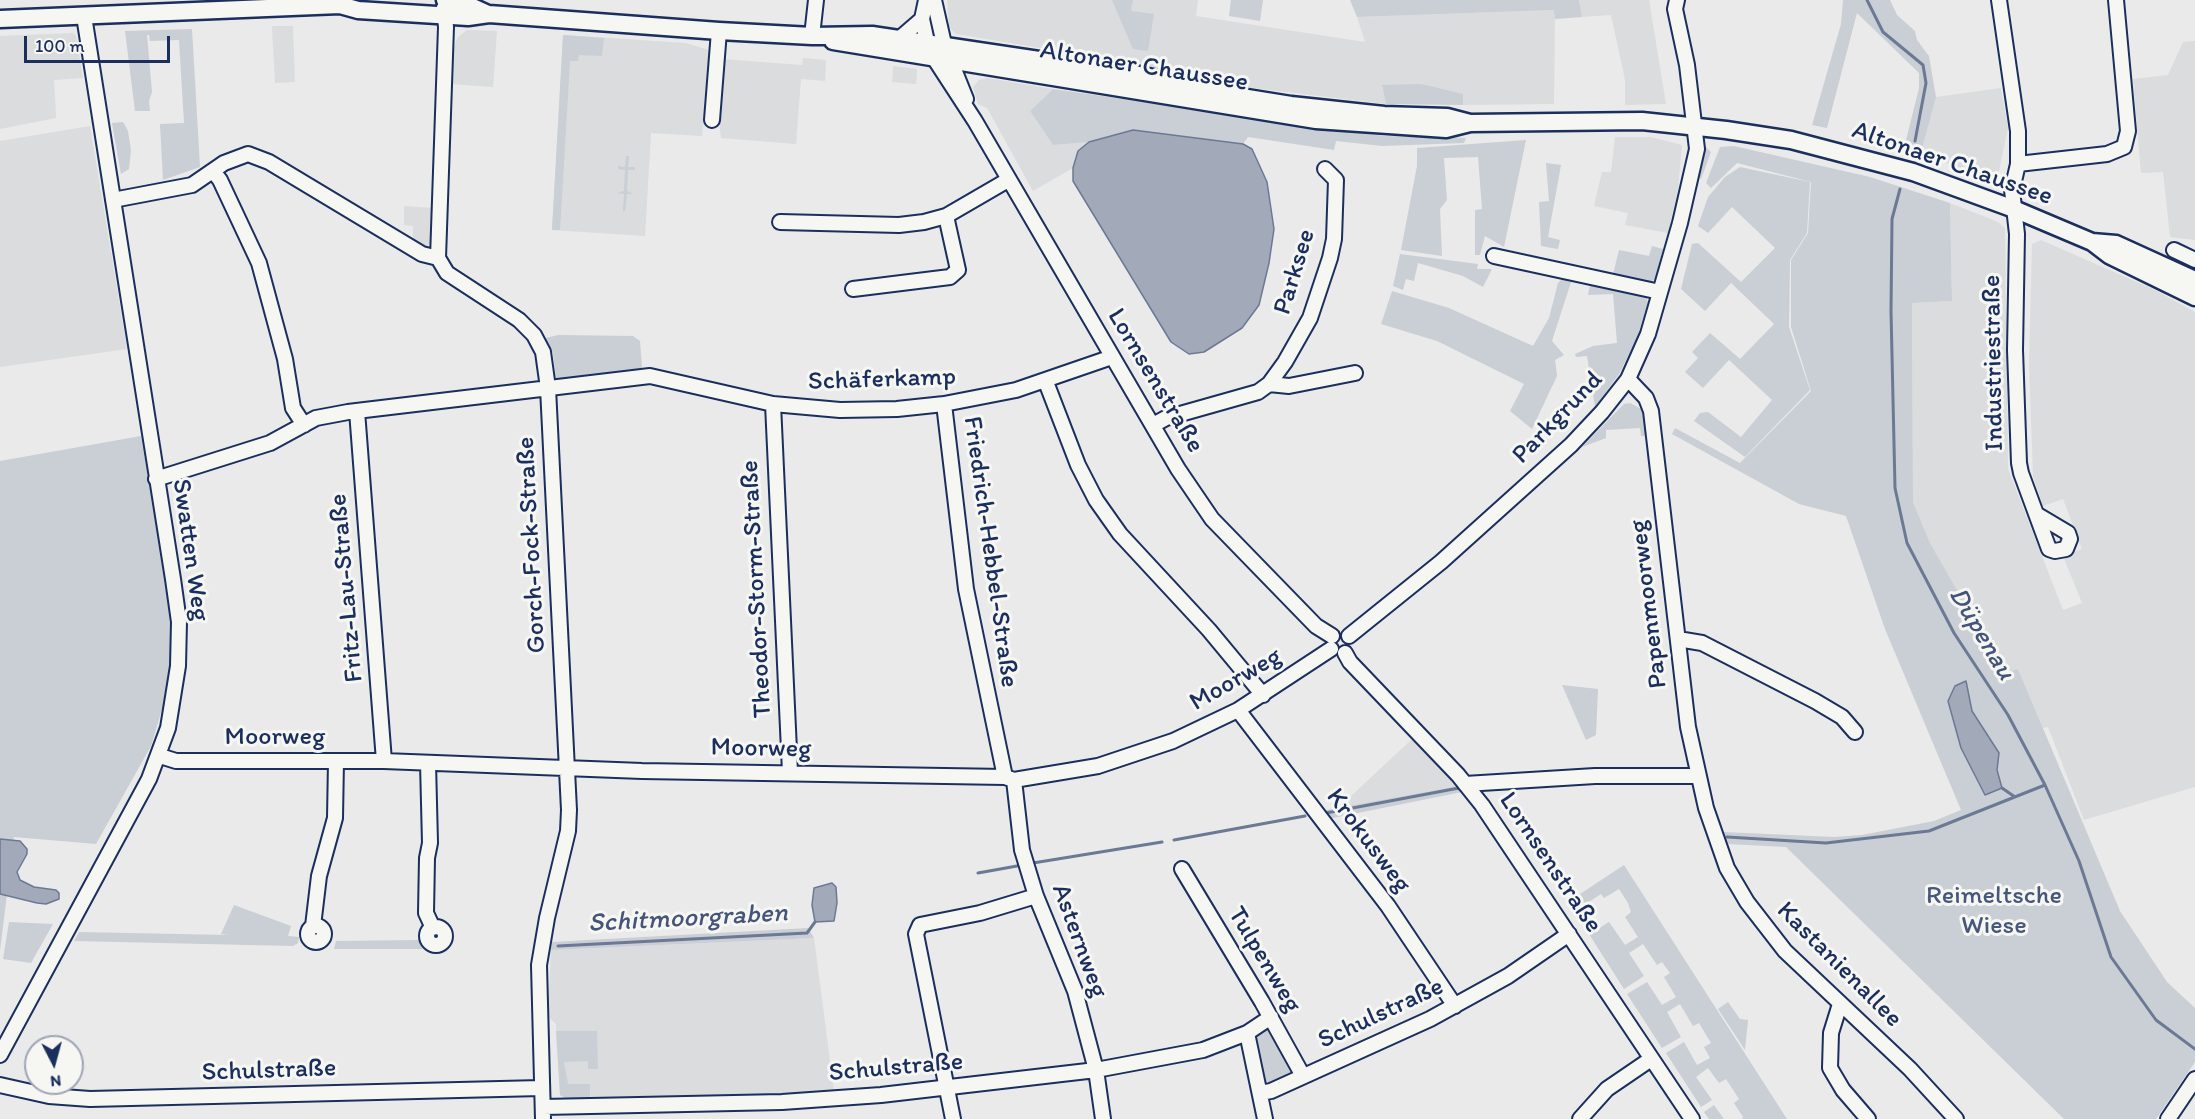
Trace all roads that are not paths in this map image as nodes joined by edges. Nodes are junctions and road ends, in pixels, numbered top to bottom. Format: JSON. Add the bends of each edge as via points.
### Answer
{"nodes":[{"id":1,"x":816,"y":0,"type":"edge"},
{"id":2,"x":926,"y":0,"type":"edge"},
{"id":3,"x":934,"y":0,"type":"edge"},
{"id":4,"x":1677,"y":0,"type":"edge"},
{"id":5,"x":1999,"y":0,"type":"edge"},
{"id":6,"x":2116,"y":0,"type":"edge"},
{"id":7,"x":343,"y":2,"type":"edge"},
{"id":8,"x":212,"y":5,"type":"edge"},
{"id":9,"x":444,"y":5,"type":"edge"},
{"id":10,"x":84,"y":16,"type":"junction"},
{"id":11,"x":0,"y":19,"type":"edge"},
{"id":12,"x":922,"y":19,"type":"junction"},
{"id":13,"x":720,"y":31,"type":"junction"},
{"id":14,"x":812,"y":36,"type":"junction"},
{"id":15,"x":900,"y":38,"type":"junction"},
{"id":16,"x":927,"y":42,"type":"junction"},
{"id":17,"x":944,"y":44,"type":"junction"},
{"id":18,"x":933,"y":58,"type":"junction"},
{"id":19,"x":952,"y":61,"type":"junction"},
{"id":20,"x":712,"y":120,"type":"dead end"},
{"id":21,"x":975,"y":121,"type":"junction"},
{"id":22,"x":1470,"y":123,"type":"junction"},
{"id":23,"x":1694,"y":126,"type":"junction"},
{"id":24,"x":2018,"y":164,"type":"junction"},
{"id":25,"x":1325,"y":169,"type":"dead end"},
{"id":26,"x":213,"y":171,"type":"junction"},
{"id":27,"x":1008,"y":180,"type":"junction"},
{"id":28,"x":113,"y":200,"type":"junction"},
{"id":29,"x":2014,"y":209,"type":"junction"},
{"id":30,"x":946,"y":216,"type":"junction"},
{"id":31,"x":780,"y":222,"type":"dead end"},
{"id":32,"x":2092,"y":242,"type":"junction"},
{"id":33,"x":2174,"y":250,"type":"dead end"},
{"id":34,"x":1494,"y":256,"type":"dead end"},
{"id":35,"x":438,"y":258,"type":"junction"},
{"id":36,"x":2195,"y":260,"type":"edge"},
{"id":37,"x":2195,"y":279,"type":"edge"},
{"id":38,"x":853,"y":288,"type":"dead end"},
{"id":39,"x":1660,"y":292,"type":"junction"},
{"id":40,"x":2195,"y":297,"type":"edge"},
{"id":41,"x":1112,"y":357,"type":"junction"},
{"id":42,"x":1355,"y":373,"type":"dead end"},
{"id":43,"x":1628,"y":379,"type":"junction"},
{"id":44,"x":1046,"y":382,"type":"junction"},
{"id":45,"x":1269,"y":384,"type":"junction"},
{"id":46,"x":548,"y":388,"type":"junction"},
{"id":47,"x":773,"y":404,"type":"junction"},
{"id":48,"x":944,"y":404,"type":"junction"},
{"id":49,"x":357,"y":411,"type":"junction"},
{"id":50,"x":304,"y":425,"type":"junction"},
{"id":51,"x":1153,"y":425,"type":"junction"},
{"id":52,"x":156,"y":479,"type":"junction"},
{"id":53,"x":2036,"y":514,"type":"dead end"},
{"id":54,"x":1348,"y":636,"type":"junction"},
{"id":55,"x":1678,"y":639,"type":"junction"},
{"id":56,"x":1332,"y":643,"type":"junction"},
{"id":57,"x":1346,"y":653,"type":"junction"},
{"id":58,"x":1263,"y":695,"type":"junction"},
{"id":59,"x":1238,"y":710,"type":"junction"},
{"id":60,"x":1855,"y":732,"type":"dead end"},
{"id":61,"x":160,"y":756,"type":"junction"},
{"id":62,"x":336,"y":761,"type":"junction"},
{"id":63,"x":384,"y":761,"type":"junction"},
{"id":64,"x":428,"y":763,"type":"junction"},
{"id":65,"x":569,"y":769,"type":"junction"},
{"id":66,"x":790,"y":772,"type":"junction"},
{"id":67,"x":1698,"y":776,"type":"junction"},
{"id":68,"x":1009,"y":779,"type":"junction"},
{"id":69,"x":1465,"y":784,"type":"junction"},
{"id":70,"x":1713,"y":828,"type":"joint"},
{"id":71,"x":1182,"y":869,"type":"dead end"},
{"id":72,"x":1036,"y":896,"type":"junction"},
{"id":73,"x":313,"y":926,"type":"dead end"},
{"id":74,"x":433,"y":928,"type":"dead end"},
{"id":75,"x":1569,"y":934,"type":"junction"},
{"id":76,"x":1840,"y":1005,"type":"junction"},
{"id":77,"x":1455,"y":1006,"type":"junction"},
{"id":78,"x":1271,"y":1017,"type":"junction"},
{"id":79,"x":1247,"y":1033,"type":"junction"},
{"id":80,"x":0,"y":1055,"type":"edge"},
{"id":81,"x":1651,"y":1059,"type":"junction"},
{"id":82,"x":1096,"y":1070,"type":"junction"},
{"id":83,"x":1303,"y":1076,"type":"junction"},
{"id":84,"x":2195,"y":1079,"type":"edge"},
{"id":85,"x":0,"y":1085,"type":"edge"},
{"id":86,"x":948,"y":1087,"type":"junction"},
{"id":87,"x":542,"y":1088,"type":"junction"},
{"id":88,"x":1260,"y":1093,"type":"junction"},
{"id":89,"x":543,"y":1113,"type":"edge"},
{"id":90,"x":953,"y":1119,"type":"edge"},
{"id":91,"x":1103,"y":1119,"type":"edge"},
{"id":92,"x":1265,"y":1119,"type":"edge"},
{"id":93,"x":1580,"y":1119,"type":"edge"},
{"id":94,"x":1692,"y":1119,"type":"edge"},
{"id":95,"x":1868,"y":1119,"type":"edge"},
{"id":96,"x":1956,"y":1119,"type":"edge"},
{"id":97,"x":2168,"y":1119,"type":"edge"}],
"edges":[{"from":1,"to":14,"type":"street"},
{"from":2,"to":12,"type":"street"},
{"from":3,"to":17,"type":"street","name":"Lornsenstraße"},
{"from":4,"to":23,"type":"street","name":"Parkgrund","via":[[1675,9]]},
{"from":5,"to":24,"type":"street","name":"Industriestraße","via":[[2018,131]]},
{"from":6,"to":24,"type":"street","via":[[2128,131],[2124,147],[2107,154]]},
{"from":7,"to":8,"type":"main road","name":"Altonaer Chaussee"},
{"from":7,"to":9,"type":"main road","name":"Altonaer Chaussee","via":[[358,10]]},
{"from":8,"to":10,"type":"main road","name":"Altonaer Chaussee"},
{"from":9,"to":13,"type":"main road","name":"Altonaer Chaussee","via":[[468,17],[489,14]]},
{"from":9,"to":35,"type":"street"},
{"from":10,"to":11,"type":"main road","name":"Altonaer Chaussee"},
{"from":10,"to":28,"type":"street","name":"Swatten Weg"},
{"from":12,"to":15,"type":"street"},
{"from":12,"to":16,"type":"street","name":"Lornsenstraße"},
{"from":13,"to":14,"type":"main road","name":"Altonaer Chaussee"},
{"from":13,"to":20,"type":"street"},
{"from":14,"to":15,"type":"main road","name":"Altonaer Chaussee","via":[[859,34]]},
{"from":14,"to":18,"type":"main road","name":"Altonaer Chaussee"},
{"from":15,"to":16,"type":"main road","name":"Altonaer Chaussee"},
{"from":16,"to":17,"type":"main road","name":"Altonaer Chaussee"},
{"from":16,"to":18,"type":"street","name":"Lornsenstraße"},
{"from":17,"to":18,"type":"street"},
{"from":17,"to":19,"type":"street","name":"Lornsenstraße"},
{"from":17,"to":22,"type":"main road","name":"Altonaer Chaussee","via":[[1139,75],[1291,105],[1447,117]]},
{"from":18,"to":19,"type":"main road","name":"Altonaer Chaussee"},
{"from":18,"to":21,"type":"street","name":"Lornsenstraße"},
{"from":19,"to":21,"type":"street","name":"Lornsenstraße"},
{"from":19,"to":22,"type":"main road","name":"Altonaer Chaussee","via":[[1316,120],[1446,129]]},
{"from":21,"to":27,"type":"street","name":"Lornsenstraße"},
{"from":22,"to":23,"type":"main road","name":"Altonaer Chaussee","via":[[1622,121]]},
{"from":23,"to":29,"type":"main road","name":"Altonaer Chaussee","via":[[1791,140],[1863,157]]},
{"from":23,"to":39,"type":"street","name":"Parkgrund","via":[[1697,149]]},
{"from":24,"to":29,"type":"street","name":"Industriestraße","via":[[2012,190]]},
{"from":25,"to":45,"type":"street","name":"Parksee","via":[[1336,180],[1330,258],[1310,318]]},
{"from":26,"to":28,"type":"street","via":[[192,185],[175,190]]},
{"from":26,"to":35,"type":"street","via":[[240,155],[257,156],[422,254]]},
{"from":26,"to":50,"type":"street","via":[[259,263],[285,359],[293,408]]},
{"from":27,"to":30,"type":"street"},
{"from":27,"to":41,"type":"street","name":"Lornsenstraße"},
{"from":28,"to":52,"type":"street","name":"Swatten Weg"},
{"from":29,"to":32,"type":"main road","name":"Altonaer Chaussee"},
{"from":29,"to":53,"type":"street","name":"Industriestraße","via":[[2019,463]]},
{"from":30,"to":31,"type":"street","via":[[899,225]]},
{"from":30,"to":38,"type":"street","via":[[958,270],[950,277]]},
{"from":32,"to":37,"type":"main road","name":"Altonaer Chaussee","via":[[2116,244]]},
{"from":32,"to":40,"type":"main road","name":"Altonaer Chaussee","via":[[2109,255]]},
{"from":33,"to":36,"type":"street"},
{"from":34,"to":39,"type":"street"},
{"from":35,"to":46,"type":"street","name":"Gorch-Fock-Straße","via":[[452,277],[519,320],[534,335],[543,352]]},
{"from":39,"to":43,"type":"street","name":"Parkgrund","via":[[1648,334]]},
{"from":41,"to":44,"type":"street","name":"Schäferkamp"},
{"from":41,"to":51,"type":"street","name":"Lornsenstraße"},
{"from":42,"to":45,"type":"street","via":[[1289,386]]},
{"from":43,"to":54,"type":"street","name":"Parkgrund","via":[[1565,450],[1449,555]]},
{"from":43,"to":55,"type":"street","name":"Papenmoorweg","via":[[1646,398],[1651,411]]},
{"from":44,"to":48,"type":"street","name":"Schäferkamp"},
{"from":44,"to":58,"type":"street","via":[[1096,500],[1120,534]]},
{"from":45,"to":51,"type":"street","via":[[1258,392]]},
{"from":46,"to":47,"type":"street","name":"Schäferkamp","via":[[650,376]]},
{"from":46,"to":49,"type":"street","name":"Schäferkamp"},
{"from":46,"to":65,"type":"street","name":"Gorch-Fock-Straße"},
{"from":47,"to":48,"type":"street","name":"Schäferkamp","via":[[864,410]]},
{"from":47,"to":66,"type":"street","name":"Theodor-Storm-Straße"},
{"from":48,"to":68,"type":"street","name":"Friedrich-Hebbel-Straße","via":[[966,589]]},
{"from":49,"to":50,"type":"street","name":"Schäferkamp","via":[[324,416]]},
{"from":49,"to":63,"type":"street","name":"Fritz-Lau-Straße"},
{"from":50,"to":52,"type":"street","name":"Schäferkamp","via":[[270,443]]},
{"from":51,"to":56,"type":"street","name":"Lornsenstraße","via":[[1212,519]]},
{"from":52,"to":61,"type":"street","name":"Swatten Weg","via":[[179,622],[174,702]]},
{"from":54,"to":56,"type":"street","via":[[1342,633]]},
{"from":54,"to":57,"type":"street","via":[[1351,645]]},
{"from":55,"to":60,"type":"street","via":[[1702,643],[1815,701],[1842,717]]},
{"from":55,"to":67,"type":"street","name":"Papenmoorweg"},
{"from":56,"to":57,"type":"street","via":[[1336,654]]},
{"from":56,"to":58,"type":"street","name":"Moorweg"},
{"from":57,"to":69,"type":"street","name":"Lornsenstraße","via":[[1374,689]]},
{"from":58,"to":59,"type":"street","name":"Moorweg"},
{"from":59,"to":68,"type":"street","name":"Moorweg","via":[[1127,759]]},
{"from":59,"to":77,"type":"street","name":"Krokusweg","via":[[1388,906]]},
{"from":61,"to":62,"type":"street","name":"Moorweg","via":[[176,760]]},
{"from":61,"to":80,"type":"street","name":"Swatten Weg"},
{"from":62,"to":63,"type":"street","name":"Moorweg"},
{"from":62,"to":73,"type":"street","via":[[335,818],[319,876]]},
{"from":63,"to":64,"type":"street","name":"Moorweg"},
{"from":64,"to":65,"type":"street","name":"Moorweg"},
{"from":64,"to":74,"type":"street","via":[[430,843],[426,914]]},
{"from":65,"to":66,"type":"street","name":"Moorweg"},
{"from":65,"to":87,"type":"street","name":"Gorch-Fock-Straße","via":[[568,831],[539,965]]},
{"from":66,"to":68,"type":"street","name":"Moorweg"},
{"from":67,"to":69,"type":"street","via":[[1595,776]]},
{"from":67,"to":70,"type":"street","name":"Papenmoorweg"},
{"from":68,"to":72,"type":"street","name":"Asternweg","via":[[1022,850]]},
{"from":69,"to":75,"type":"street","name":"Lornsenstraße"},
{"from":70,"to":76,"type":"street","name":"Kastanienallee","via":[[1727,868],[1761,922]]},
{"from":71,"to":78,"type":"street","name":"Tulpenweg"},
{"from":72,"to":82,"type":"street","name":"Asternweg","via":[[1075,991]]},
{"from":72,"to":86,"type":"street","via":[[989,911],[920,925],[916,934]]},
{"from":75,"to":77,"type":"street","name":"Schulstraße"},
{"from":75,"to":81,"type":"street","name":"Lornsenstraße"},
{"from":76,"to":95,"type":"street","via":[[1831,1033],[1830,1068]]},
{"from":76,"to":96,"type":"street","name":"Kastanienallee","via":[[1911,1069]]},
{"from":77,"to":83,"type":"street","name":"Schulstraße"},
{"from":78,"to":79,"type":"street","name":"Schulstraße"},
{"from":78,"to":83,"type":"street","name":"Tulpenweg"},
{"from":79,"to":82,"type":"street","name":"Schulstraße","via":[[1203,1050]]},
{"from":79,"to":88,"type":"street"},
{"from":81,"to":93,"type":"street","via":[[1607,1089]]},
{"from":81,"to":94,"type":"street","name":"Lornsenstraße"},
{"from":82,"to":86,"type":"street","name":"Schulstraße"},
{"from":82,"to":91,"type":"street","name":"Asternweg"},
{"from":83,"to":88,"type":"street","name":"Schulstraße"},
{"from":84,"to":97,"type":"street"},
{"from":85,"to":87,"type":"street","name":"Schulstraße","via":[[49,1096],[90,1099]]},
{"from":86,"to":89,"type":"street","name":"Schulstraße","via":[[752,1104]]},
{"from":86,"to":90,"type":"street"},
{"from":87,"to":89,"type":"street","name":"Gorch-Fock-Straße"},
{"from":88,"to":92,"type":"street"}]}
